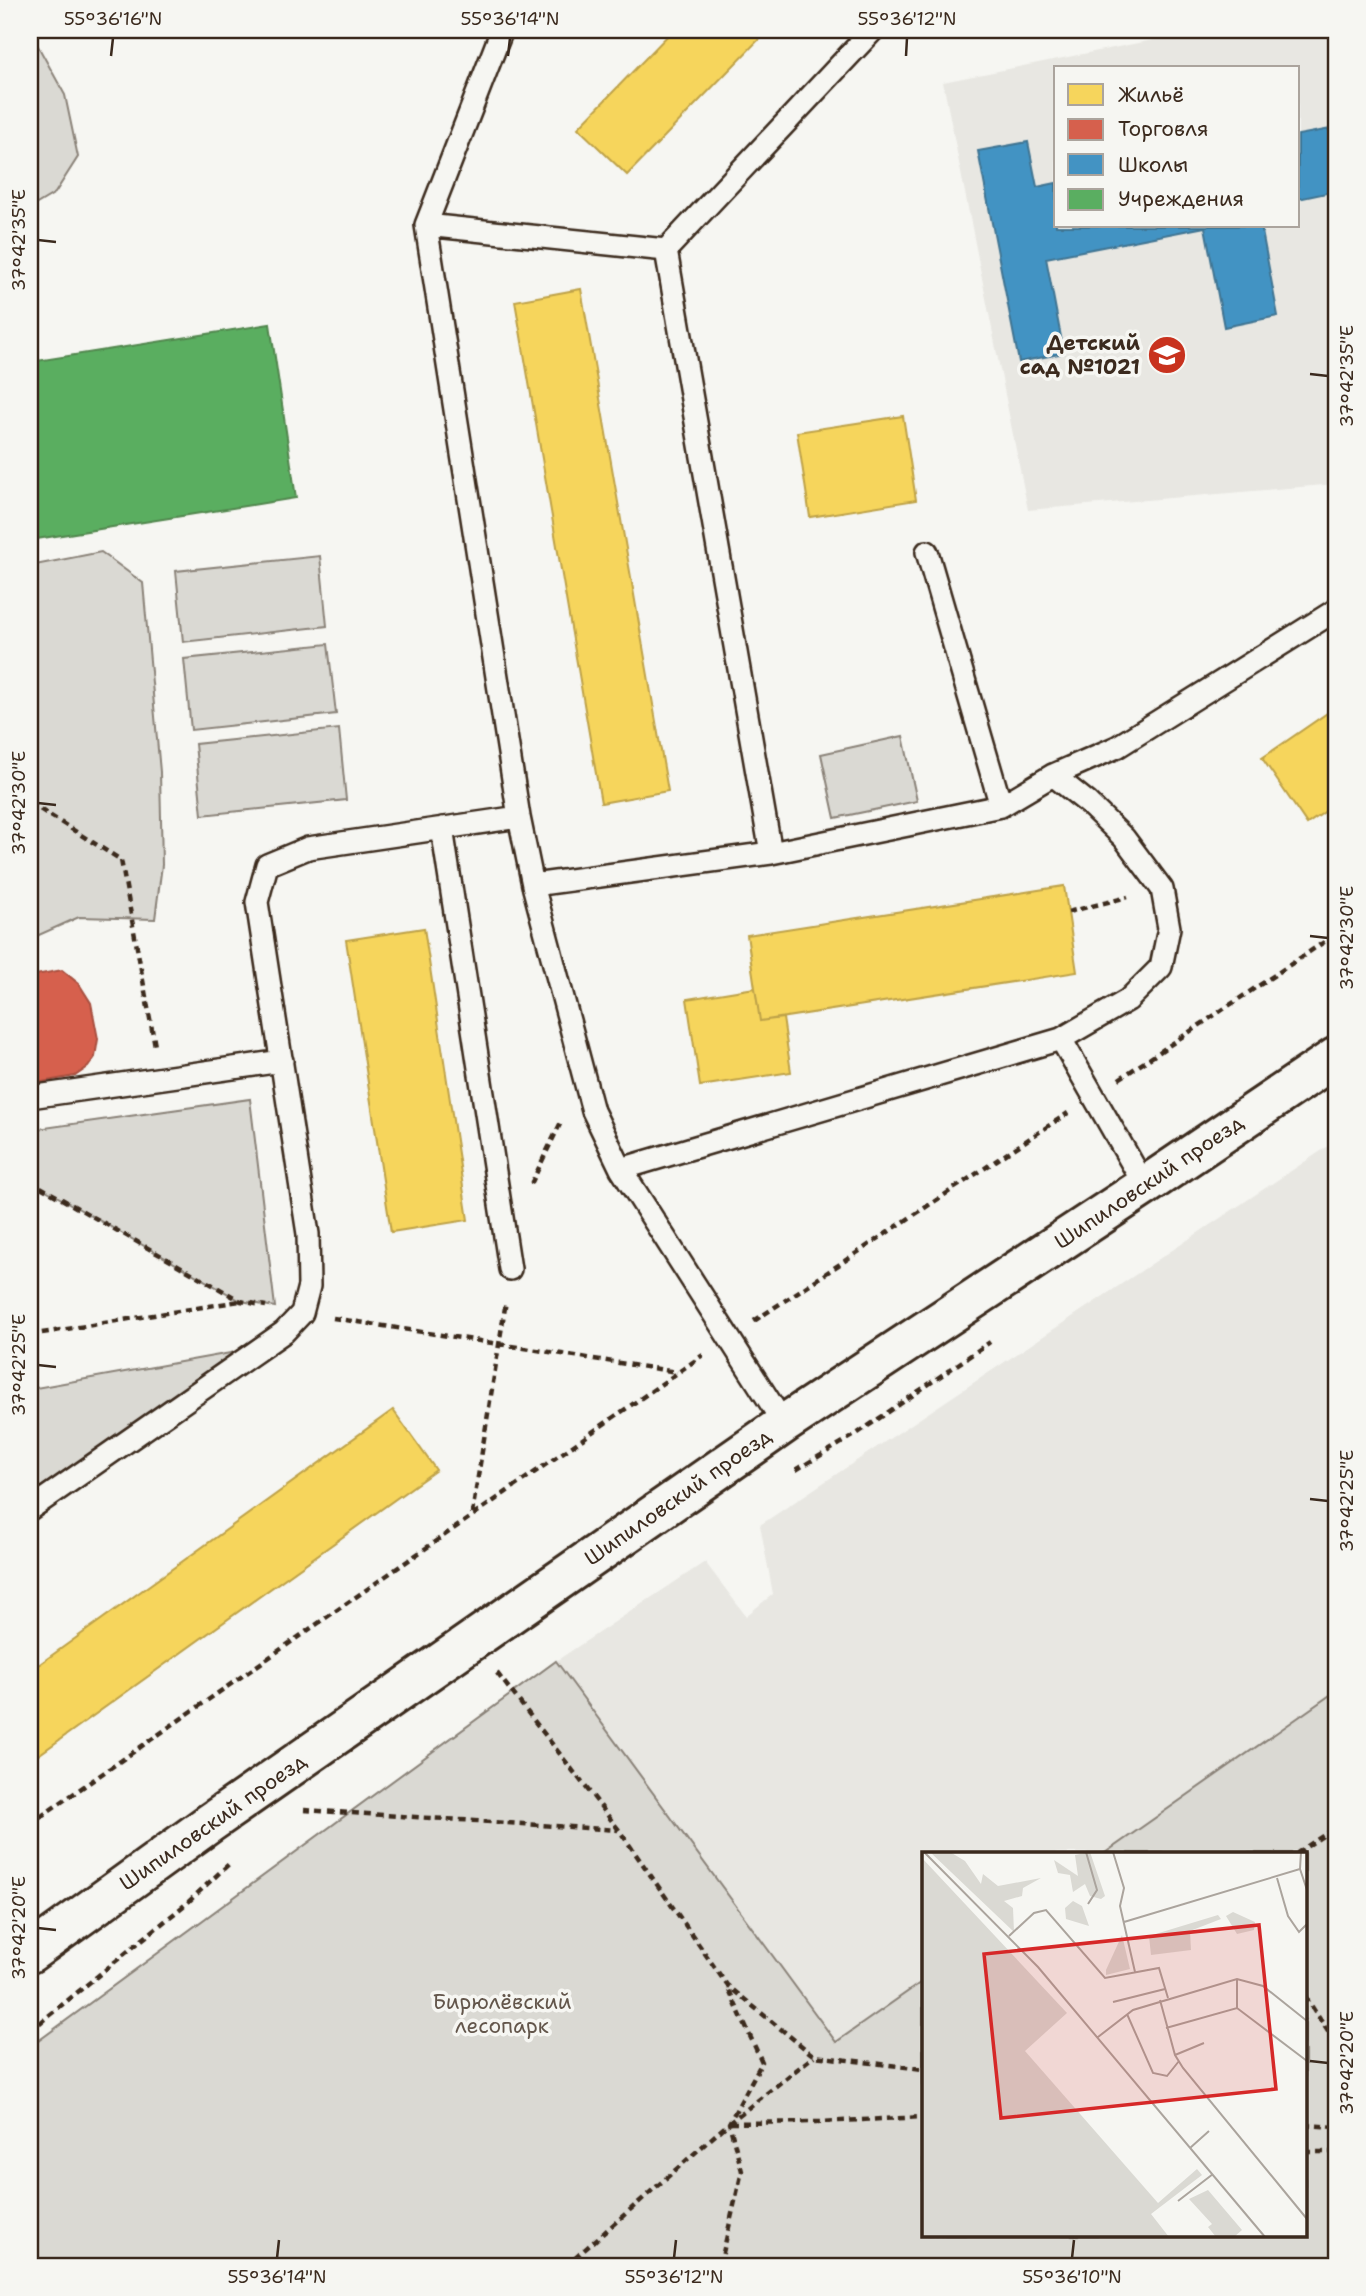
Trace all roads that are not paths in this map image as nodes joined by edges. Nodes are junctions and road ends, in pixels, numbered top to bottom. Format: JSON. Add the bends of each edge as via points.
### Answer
{"nodes":[{"id":1,"x":502,"y":30,"type":"edge"},
{"id":2,"x":873,"y":30,"type":"edge"},
{"id":3,"x":426,"y":225,"type":"junction"},
{"id":4,"x":666,"y":250,"type":"junction"},
{"id":5,"x":927,"y":552,"type":"dead end"},
{"id":6,"x":1336,"y":610,"type":"edge"},
{"id":7,"x":1053,"y":775,"type":"junction"},
{"id":8,"x":1001,"y":806,"type":"junction"},
{"id":9,"x":519,"y":817,"type":"junction"},
{"id":10,"x":442,"y":828,"type":"junction"},
{"id":11,"x":771,"y":853,"type":"junction"},
{"id":12,"x":533,"y":885,"type":"junction"},
{"id":13,"x":1061,"y":1039,"type":"junction"},
{"id":14,"x":1336,"y":1057,"type":"edge"},
{"id":15,"x":282,"y":1061,"type":"junction"},
{"id":16,"x":30,"y":1097,"type":"edge"},
{"id":17,"x":621,"y":1169,"type":"junction"},
{"id":18,"x":1146,"y":1186,"type":"junction"},
{"id":19,"x":510,"y":1269,"type":"road end"},
{"id":20,"x":784,"y":1423,"type":"junction"},
{"id":21,"x":30,"y":1509,"type":"edge"},
{"id":22,"x":30,"y":1953,"type":"edge"}],
"edges":[{"from":1,"to":3,"type":"lane"},
{"from":2,"to":4,"type":"lane"},
{"from":3,"to":4,"type":"lane"},
{"from":3,"to":9,"type":"lane"},
{"from":4,"to":11,"type":"lane"},
{"from":5,"to":8,"type":"lane"},
{"from":6,"to":7,"type":"lane","via":[[1116,747]]},
{"from":7,"to":8,"type":"lane"},
{"from":7,"to":13,"type":"lane","via":[[1124,838],[1162,889],[1169,928],[1161,967],[1128,1000]]},
{"from":8,"to":11,"type":"lane"},
{"from":9,"to":10,"type":"lane"},
{"from":9,"to":12,"type":"lane"},
{"from":10,"to":15,"type":"lane","via":[[308,848],[267,864],[257,902]]},
{"from":10,"to":19,"type":"lane"},
{"from":11,"to":12,"type":"lane"},
{"from":12,"to":17,"type":"lane","via":[[593,1111]]},
{"from":13,"to":17,"type":"lane"},
{"from":13,"to":18,"type":"lane"},
{"from":14,"to":18,"type":"main road","name":"Шипиловский проезд"},
{"from":15,"to":16,"type":"lane"},
{"from":15,"to":21,"type":"lane","via":[[309,1234],[309,1286],[302,1313],[284,1332]]},
{"from":17,"to":20,"type":"lane"},
{"from":18,"to":20,"type":"main road","name":"Шипиловский проезд"},
{"from":20,"to":22,"type":"main road","name":"Шипиловский проезд","via":[[210,1822]]}]}
